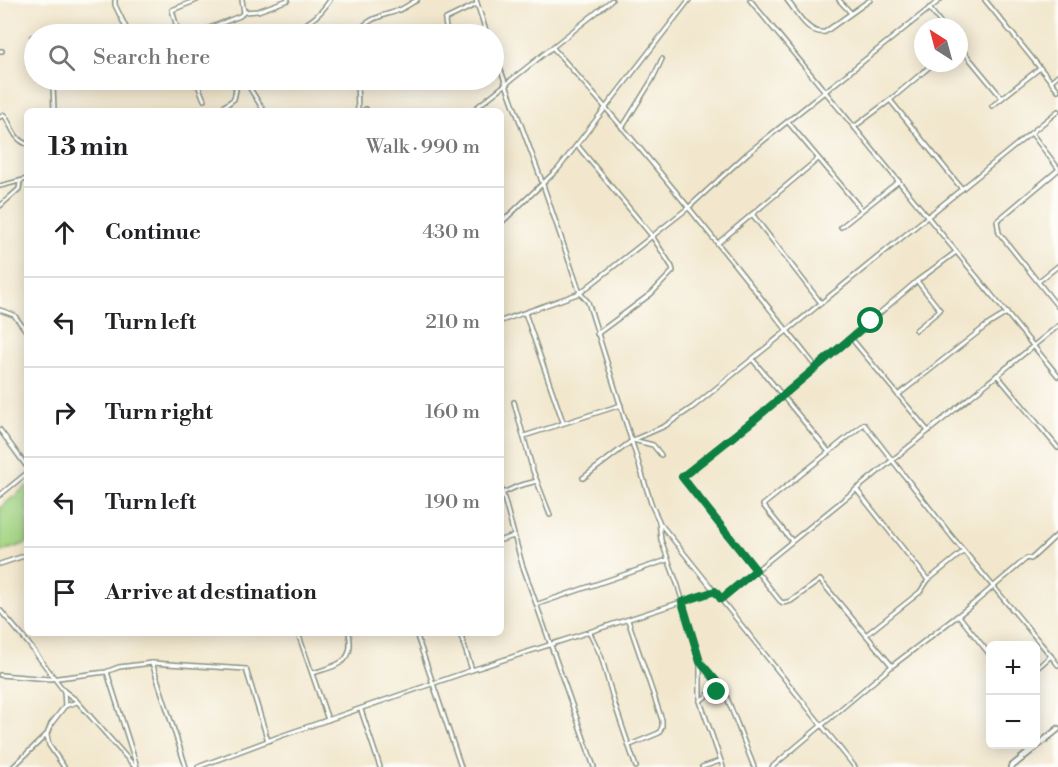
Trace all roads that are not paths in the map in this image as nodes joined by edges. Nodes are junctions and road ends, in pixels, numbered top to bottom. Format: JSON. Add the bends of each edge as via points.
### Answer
{"nodes":[{"id":1,"x":115,"y":0,"type":"edge"},
{"id":2,"x":197,"y":0,"type":"edge"},
{"id":3,"x":242,"y":0,"type":"edge"},
{"id":4,"x":288,"y":0,"type":"edge"},
{"id":5,"x":330,"y":0,"type":"edge"},
{"id":6,"x":417,"y":0,"type":"edge"},
{"id":7,"x":612,"y":0,"type":"edge"},
{"id":8,"x":689,"y":0,"type":"edge"},
{"id":9,"x":750,"y":0,"type":"edge"},
{"id":10,"x":787,"y":0,"type":"edge"},
{"id":11,"x":839,"y":0,"type":"edge"},
{"id":12,"x":870,"y":0,"type":"edge"},
{"id":13,"x":939,"y":0,"type":"edge"},
{"id":14,"x":985,"y":0,"type":"edge"},
{"id":15,"x":477,"y":2,"type":"edge"},
{"id":16,"x":929,"y":8,"type":"junction"},
{"id":17,"x":244,"y":12,"type":"junction"},
{"id":18,"x":850,"y":12,"type":"junction"},
{"id":19,"x":937,"y":18,"type":"edge"},
{"id":20,"x":124,"y":24,"type":"edge"},
{"id":21,"x":176,"y":24,"type":"edge"},
{"id":22,"x":220,"y":24,"type":"edge"},
{"id":23,"x":308,"y":24,"type":"edge"},
{"id":24,"x":366,"y":24,"type":"edge"},
{"id":25,"x":446,"y":24,"type":"edge"},
{"id":26,"x":485,"y":24,"type":"edge"},
{"id":27,"x":553,"y":48,"type":"junction"},
{"id":28,"x":968,"y":57,"type":"edge"},
{"id":29,"x":662,"y":59,"type":"dead end"},
{"id":30,"x":1040,"y":68,"type":"junction"},
{"id":31,"x":923,"y":72,"type":"edge"},
{"id":32,"x":1058,"y":75,"type":"edge"},
{"id":33,"x":504,"y":80,"type":"edge"},
{"id":34,"x":1051,"y":81,"type":"junction"},
{"id":35,"x":506,"y":85,"type":"junction"},
{"id":36,"x":54,"y":90,"type":"edge"},
{"id":37,"x":200,"y":90,"type":"edge"},
{"id":38,"x":236,"y":90,"type":"edge"},
{"id":39,"x":251,"y":90,"type":"edge"},
{"id":40,"x":357,"y":90,"type":"edge"},
{"id":41,"x":499,"y":90,"type":"edge"},
{"id":42,"x":1058,"y":90,"type":"edge"},
{"id":43,"x":826,"y":92,"type":"junction"},
{"id":44,"x":1002,"y":98,"type":"junction"},
{"id":45,"x":204,"y":100,"type":"dead end"},
{"id":46,"x":890,"y":100,"type":"junction"},
{"id":47,"x":224,"y":106,"type":"joint"},
{"id":48,"x":992,"y":106,"type":"dead end"},
{"id":49,"x":54,"y":108,"type":"edge"},
{"id":50,"x":222,"y":108,"type":"edge"},
{"id":51,"x":262,"y":108,"type":"edge"},
{"id":52,"x":358,"y":108,"type":"edge"},
{"id":53,"x":476,"y":108,"type":"edge"},
{"id":54,"x":607,"y":108,"type":"junction"},
{"id":55,"x":1058,"y":111,"type":"edge"},
{"id":56,"x":0,"y":117,"type":"edge"},
{"id":57,"x":788,"y":122,"type":"junction"},
{"id":58,"x":854,"y":127,"type":"junction"},
{"id":59,"x":622,"y":128,"type":"junction"},
{"id":60,"x":1031,"y":133,"type":"junction"},
{"id":61,"x":24,"y":142,"type":"edge"},
{"id":62,"x":577,"y":145,"type":"junction"},
{"id":63,"x":818,"y":159,"type":"junction"},
{"id":64,"x":1058,"y":169,"type":"edge"},
{"id":65,"x":24,"y":180,"type":"edge"},
{"id":66,"x":20,"y":182,"type":"junction"},
{"id":67,"x":899,"y":182,"type":"junction"},
{"id":68,"x":543,"y":183,"type":"junction"},
{"id":69,"x":0,"y":186,"type":"edge"},
{"id":70,"x":962,"y":189,"type":"junction"},
{"id":71,"x":0,"y":206,"type":"edge"},
{"id":72,"x":688,"y":208,"type":"junction"},
{"id":73,"x":862,"y":210,"type":"junction"},
{"id":74,"x":752,"y":214,"type":"junction"},
{"id":75,"x":927,"y":217,"type":"junction"},
{"id":76,"x":504,"y":220,"type":"edge"},
{"id":77,"x":841,"y":227,"type":"dead end"},
{"id":78,"x":652,"y":236,"type":"junction"},
{"id":79,"x":718,"y":243,"type":"junction"},
{"id":80,"x":956,"y":252,"type":"junction"},
{"id":81,"x":1058,"y":266,"type":"edge"},
{"id":82,"x":917,"y":281,"type":"junction"},
{"id":83,"x":1039,"y":281,"type":"junction"},
{"id":84,"x":580,"y":293,"type":"junction"},
{"id":85,"x":821,"y":303,"type":"junction"},
{"id":86,"x":1058,"y":307,"type":"edge"},
{"id":87,"x":0,"y":310,"type":"edge"},
{"id":88,"x":525,"y":313,"type":"junction"},
{"id":89,"x":1007,"y":313,"type":"junction"},
{"id":90,"x":504,"y":320,"type":"edge"},
{"id":91,"x":1058,"y":326,"type":"edge"},
{"id":92,"x":24,"y":328,"type":"edge"},
{"id":93,"x":916,"y":330,"type":"dead end"},
{"id":94,"x":787,"y":332,"type":"junction"},
{"id":95,"x":597,"y":334,"type":"junction"},
{"id":96,"x":851,"y":338,"type":"junction"},
{"id":97,"x":1033,"y":346,"type":"junction"},
{"id":98,"x":753,"y":360,"type":"junction"},
{"id":99,"x":816,"y":367,"type":"junction"},
{"id":100,"x":997,"y":375,"type":"junction"},
{"id":101,"x":1058,"y":376,"type":"edge"},
{"id":102,"x":898,"y":395,"type":"junction"},
{"id":103,"x":783,"y":396,"type":"junction"},
{"id":104,"x":514,"y":402,"type":"dead end"},
{"id":105,"x":621,"y":405,"type":"junction"},
{"id":106,"x":563,"y":422,"type":"junction"},
{"id":107,"x":0,"y":429,"type":"edge"},
{"id":108,"x":928,"y":431,"type":"junction"},
{"id":109,"x":524,"y":436,"type":"junction"},
{"id":110,"x":632,"y":441,"type":"junction"},
{"id":111,"x":1058,"y":448,"type":"edge"},
{"id":112,"x":829,"y":452,"type":"junction"},
{"id":113,"x":661,"y":455,"type":"dead end"},
{"id":114,"x":892,"y":460,"type":"junction"},
{"id":115,"x":24,"y":463,"type":"edge"},
{"id":116,"x":24,"y":475,"type":"edge"},
{"id":117,"x":583,"y":478,"type":"dead end"},
{"id":118,"x":537,"y":481,"type":"junction"},
{"id":119,"x":856,"y":489,"type":"junction"},
{"id":120,"x":504,"y":493,"type":"edge"},
{"id":121,"x":0,"y":495,"type":"edge"},
{"id":122,"x":504,"y":497,"type":"edge"},
{"id":123,"x":550,"y":515,"type":"dead end"},
{"id":124,"x":659,"y":522,"type":"junction"},
{"id":125,"x":1058,"y":534,"type":"edge"},
{"id":126,"x":514,"y":536,"type":"junction"},
{"id":127,"x":504,"y":539,"type":"edge"},
{"id":128,"x":792,"y":541,"type":"junction"},
{"id":129,"x":964,"y":551,"type":"junction"},
{"id":130,"x":24,"y":556,"type":"edge"},
{"id":131,"x":667,"y":560,"type":"junction"},
{"id":132,"x":0,"y":564,"type":"edge"},
{"id":133,"x":756,"y":570,"type":"junction"},
{"id":134,"x":928,"y":580,"type":"junction"},
{"id":135,"x":994,"y":586,"type":"junction"},
{"id":136,"x":715,"y":591,"type":"junction"},
{"id":137,"x":721,"y":599,"type":"junction"},
{"id":138,"x":682,"y":602,"type":"junction"},
{"id":139,"x":537,"y":604,"type":"junction"},
{"id":140,"x":0,"y":610,"type":"edge"},
{"id":141,"x":959,"y":616,"type":"junction"},
{"id":142,"x":628,"y":620,"type":"junction"},
{"id":143,"x":590,"y":632,"type":"junction"},
{"id":144,"x":866,"y":635,"type":"junction"},
{"id":145,"x":299,"y":636,"type":"edge"},
{"id":146,"x":349,"y":636,"type":"edge"},
{"id":147,"x":417,"y":636,"type":"edge"},
{"id":148,"x":461,"y":636,"type":"edge"},
{"id":149,"x":552,"y":646,"type":"junction"},
{"id":150,"x":986,"y":650,"type":"edge"},
{"id":151,"x":1051,"y":656,"type":"junction"},
{"id":152,"x":700,"y":662,"type":"junction"},
{"id":153,"x":152,"y":663,"type":"junction"},
{"id":154,"x":1058,"y":664,"type":"edge"},
{"id":155,"x":1040,"y":665,"type":"edge"},
{"id":156,"x":892,"y":666,"type":"junction"},
{"id":157,"x":472,"y":670,"type":"junction"},
{"id":158,"x":106,"y":672,"type":"junction"},
{"id":159,"x":313,"y":673,"type":"junction"},
{"id":160,"x":0,"y":675,"type":"edge"},
{"id":161,"x":55,"y":678,"type":"junction"},
{"id":162,"x":434,"y":684,"type":"junction"},
{"id":163,"x":724,"y":690,"type":"junction"},
{"id":164,"x":64,"y":691,"type":"junction"},
{"id":165,"x":700,"y":701,"type":"junction"},
{"id":166,"x":77,"y":702,"type":"junction"},
{"id":167,"x":65,"y":706,"type":"junction"},
{"id":168,"x":361,"y":710,"type":"junction"},
{"id":169,"x":328,"y":720,"type":"junction"},
{"id":170,"x":822,"y":726,"type":"junction"},
{"id":171,"x":1058,"y":729,"type":"edge"},
{"id":172,"x":47,"y":734,"type":"junction"},
{"id":173,"x":267,"y":741,"type":"junction"},
{"id":174,"x":630,"y":745,"type":"junction"},
{"id":175,"x":721,"y":761,"type":"junction"},
{"id":176,"x":13,"y":767,"type":"edge"},
{"id":177,"x":64,"y":767,"type":"edge"},
{"id":178,"x":136,"y":767,"type":"edge"},
{"id":179,"x":186,"y":767,"type":"edge"},
{"id":180,"x":198,"y":767,"type":"edge"},
{"id":181,"x":380,"y":767,"type":"edge"},
{"id":182,"x":461,"y":767,"type":"edge"},
{"id":183,"x":594,"y":767,"type":"edge"},
{"id":184,"x":636,"y":767,"type":"edge"},
{"id":185,"x":702,"y":767,"type":"edge"},
{"id":186,"x":723,"y":767,"type":"edge"},
{"id":187,"x":754,"y":767,"type":"edge"},
{"id":188,"x":772,"y":767,"type":"edge"},
{"id":189,"x":855,"y":767,"type":"edge"},
{"id":190,"x":1011,"y":767,"type":"edge"}],
"edges":[{"from":1,"to":20,"type":"street"},
{"from":2,"to":21,"type":"street","via":[[171,10]]},
{"from":3,"to":17,"type":"street"},
{"from":4,"to":17,"type":"street"},
{"from":5,"to":23,"type":"street"},
{"from":6,"to":24,"type":"street"},
{"from":7,"to":27,"type":"street"},
{"from":8,"to":54,"type":"street"},
{"from":9,"to":43,"type":"street"},
{"from":10,"to":18,"type":"street","via":[[816,33],[825,32]]},
{"from":11,"to":18,"type":"street"},
{"from":12,"to":18,"type":"street"},
{"from":13,"to":16,"type":"street"},
{"from":14,"to":30,"type":"street"},
{"from":15,"to":25,"type":"street","via":[[446,19]]},
{"from":15,"to":26,"type":"street"},
{"from":16,"to":19,"type":"street"},
{"from":16,"to":43,"type":"street"},
{"from":17,"to":22,"type":"street"},
{"from":27,"to":35,"type":"street"},
{"from":27,"to":54,"type":"street"},
{"from":28,"to":44,"type":"street"},
{"from":29,"to":59,"type":"street"},
{"from":30,"to":34,"type":"street"},
{"from":30,"to":44,"type":"street"},
{"from":31,"to":46,"type":"street"},
{"from":32,"to":34,"type":"street"},
{"from":33,"to":35,"type":"street"},
{"from":34,"to":42,"type":"street"},
{"from":35,"to":68,"type":"street"},
{"from":36,"to":49,"type":"street"},
{"from":37,"to":45,"type":"street"},
{"from":38,"to":47,"type":"street","via":[[234,99]]},
{"from":39,"to":51,"type":"street"},
{"from":40,"to":52,"type":"street"},
{"from":41,"to":53,"type":"street"},
{"from":43,"to":57,"type":"street"},
{"from":43,"to":58,"type":"street"},
{"from":44,"to":48,"type":"street"},
{"from":46,"to":58,"type":"street"},
{"from":46,"to":70,"type":"street"},
{"from":47,"to":50,"type":"street"},
{"from":54,"to":59,"type":"street"},
{"from":54,"to":62,"type":"street"},
{"from":55,"to":60,"type":"street"},
{"from":56,"to":61,"type":"street","via":[[4,115],[16,137]]},
{"from":57,"to":63,"type":"street"},
{"from":57,"to":72,"type":"street"},
{"from":58,"to":67,"type":"street"},
{"from":59,"to":72,"type":"street"},
{"from":60,"to":64,"type":"street"},
{"from":60,"to":70,"type":"street"},
{"from":62,"to":68,"type":"street"},
{"from":62,"to":78,"type":"street"},
{"from":63,"to":73,"type":"street"},
{"from":63,"to":74,"type":"street"},
{"from":64,"to":83,"type":"street","via":[[997,220],[999,233]]},
{"from":65,"to":66,"type":"street"},
{"from":66,"to":69,"type":"street"},
{"from":66,"to":71,"type":"street","via":[[19,189]]},
{"from":67,"to":73,"type":"street"},
{"from":67,"to":75,"type":"street"},
{"from":68,"to":76,"type":"street"},
{"from":68,"to":84,"type":"street"},
{"from":70,"to":75,"type":"street"},
{"from":72,"to":78,"type":"street"},
{"from":72,"to":79,"type":"street"},
{"from":73,"to":77,"type":"street"},
{"from":74,"to":79,"type":"street"},
{"from":74,"to":85,"type":"street"},
{"from":75,"to":80,"type":"street"},
{"from":75,"to":85,"type":"street"},
{"from":78,"to":84,"type":"street"},
{"from":78,"to":95,"type":"street","via":[[673,271],[652,293]]},
{"from":79,"to":94,"type":"street"},
{"from":80,"to":82,"type":"street"},
{"from":80,"to":89,"type":"street"},
{"from":81,"to":83,"type":"street"},
{"from":82,"to":93,"type":"street","via":[[940,310]]},
{"from":82,"to":96,"type":"street"},
{"from":83,"to":86,"type":"street"},
{"from":84,"to":88,"type":"street"},
{"from":84,"to":95,"type":"street","via":[[588,302]]},
{"from":85,"to":94,"type":"street"},
{"from":87,"to":92,"type":"street","via":[[14,315]]},
{"from":88,"to":90,"type":"street"},
{"from":88,"to":106,"type":"street"},
{"from":89,"to":97,"type":"street"},
{"from":89,"to":102,"type":"street"},
{"from":91,"to":97,"type":"street"},
{"from":94,"to":98,"type":"street"},
{"from":94,"to":99,"type":"street"},
{"from":95,"to":105,"type":"street"},
{"from":96,"to":99,"type":"street"},
{"from":96,"to":102,"type":"street"},
{"from":97,"to":100,"type":"street"},
{"from":97,"to":101,"type":"street"},
{"from":98,"to":103,"type":"street"},
{"from":98,"to":110,"type":"street","via":[[680,417]]},
{"from":99,"to":103,"type":"street"},
{"from":100,"to":108,"type":"street"},
{"from":100,"to":111,"type":"street"},
{"from":102,"to":108,"type":"street"},
{"from":103,"to":112,"type":"street"},
{"from":103,"to":133,"type":"street","via":[[682,477]]},
{"from":104,"to":109,"type":"street"},
{"from":105,"to":106,"type":"street"},
{"from":105,"to":110,"type":"street"},
{"from":106,"to":109,"type":"street"},
{"from":107,"to":115,"type":"street"},
{"from":108,"to":114,"type":"street"},
{"from":109,"to":118,"type":"street"},
{"from":110,"to":113,"type":"street","via":[[653,445]]},
{"from":110,"to":117,"type":"street"},
{"from":110,"to":124,"type":"street"},
{"from":112,"to":114,"type":"street","via":[[864,424]]},
{"from":112,"to":128,"type":"street","via":[[763,505]]},
{"from":114,"to":119,"type":"street"},
{"from":114,"to":129,"type":"street"},
{"from":116,"to":121,"type":"street"},
{"from":118,"to":120,"type":"street"},
{"from":118,"to":123,"type":"street"},
{"from":119,"to":128,"type":"street"},
{"from":119,"to":134,"type":"street"},
{"from":122,"to":126,"type":"street"},
{"from":124,"to":131,"type":"street"},
{"from":124,"to":136,"type":"street"},
{"from":125,"to":135,"type":"street"},
{"from":126,"to":127,"type":"street"},
{"from":126,"to":139,"type":"street"},
{"from":128,"to":133,"type":"street"},
{"from":129,"to":134,"type":"street"},
{"from":129,"to":135,"type":"street"},
{"from":130,"to":132,"type":"street"},
{"from":131,"to":138,"type":"street"},
{"from":131,"to":139,"type":"street"},
{"from":133,"to":137,"type":"street"},
{"from":133,"to":144,"type":"street","via":[[783,603],[820,580]]},
{"from":134,"to":144,"type":"street","via":[[920,592]]},
{"from":135,"to":141,"type":"street"},
{"from":135,"to":151,"type":"street"},
{"from":136,"to":137,"type":"street"},
{"from":136,"to":138,"type":"street"},
{"from":137,"to":170,"type":"street"},
{"from":138,"to":142,"type":"street"},
{"from":138,"to":152,"type":"street"},
{"from":139,"to":149,"type":"street"},
{"from":140,"to":161,"type":"street"},
{"from":141,"to":150,"type":"street"},
{"from":141,"to":156,"type":"street"},
{"from":142,"to":143,"type":"street"},
{"from":142,"to":174,"type":"street","via":[[662,727],[659,733]]},
{"from":143,"to":149,"type":"street"},
{"from":143,"to":174,"type":"street"},
{"from":144,"to":156,"type":"street"},
{"from":145,"to":159,"type":"street"},
{"from":146,"to":159,"type":"street","via":[[351,650],[347,659]]},
{"from":147,"to":162,"type":"street"},
{"from":148,"to":157,"type":"street"},
{"from":149,"to":157,"type":"street"},
{"from":149,"to":183,"type":"street"},
{"from":151,"to":154,"type":"street"},
{"from":151,"to":155,"type":"street"},
{"from":152,"to":163,"type":"street"},
{"from":152,"to":165,"type":"street"},
{"from":153,"to":158,"type":"street"},
{"from":153,"to":173,"type":"street","via":[[246,669]]},
{"from":153,"to":179,"type":"street"},
{"from":156,"to":170,"type":"street"},
{"from":157,"to":162,"type":"street"},
{"from":158,"to":161,"type":"street"},
{"from":158,"to":178,"type":"street"},
{"from":159,"to":169,"type":"street"},
{"from":160,"to":161,"type":"street"},
{"from":161,"to":164,"type":"street"},
{"from":162,"to":168,"type":"street"},
{"from":162,"to":182,"type":"street"},
{"from":163,"to":165,"type":"street"},
{"from":163,"to":187,"type":"street"},
{"from":164,"to":166,"type":"street"},
{"from":164,"to":167,"type":"street"},
{"from":165,"to":175,"type":"street"},
{"from":166,"to":167,"type":"street"},
{"from":166,"to":178,"type":"street"},
{"from":167,"to":172,"type":"street"},
{"from":168,"to":169,"type":"street"},
{"from":168,"to":181,"type":"street"},
{"from":169,"to":173,"type":"street"},
{"from":170,"to":188,"type":"street"},
{"from":170,"to":189,"type":"street"},
{"from":171,"to":190,"type":"street"},
{"from":172,"to":176,"type":"street"},
{"from":172,"to":177,"type":"street","via":[[49,745]]},
{"from":173,"to":180,"type":"street"},
{"from":174,"to":184,"type":"street"},
{"from":175,"to":185,"type":"street"},
{"from":175,"to":186,"type":"street"}]}
